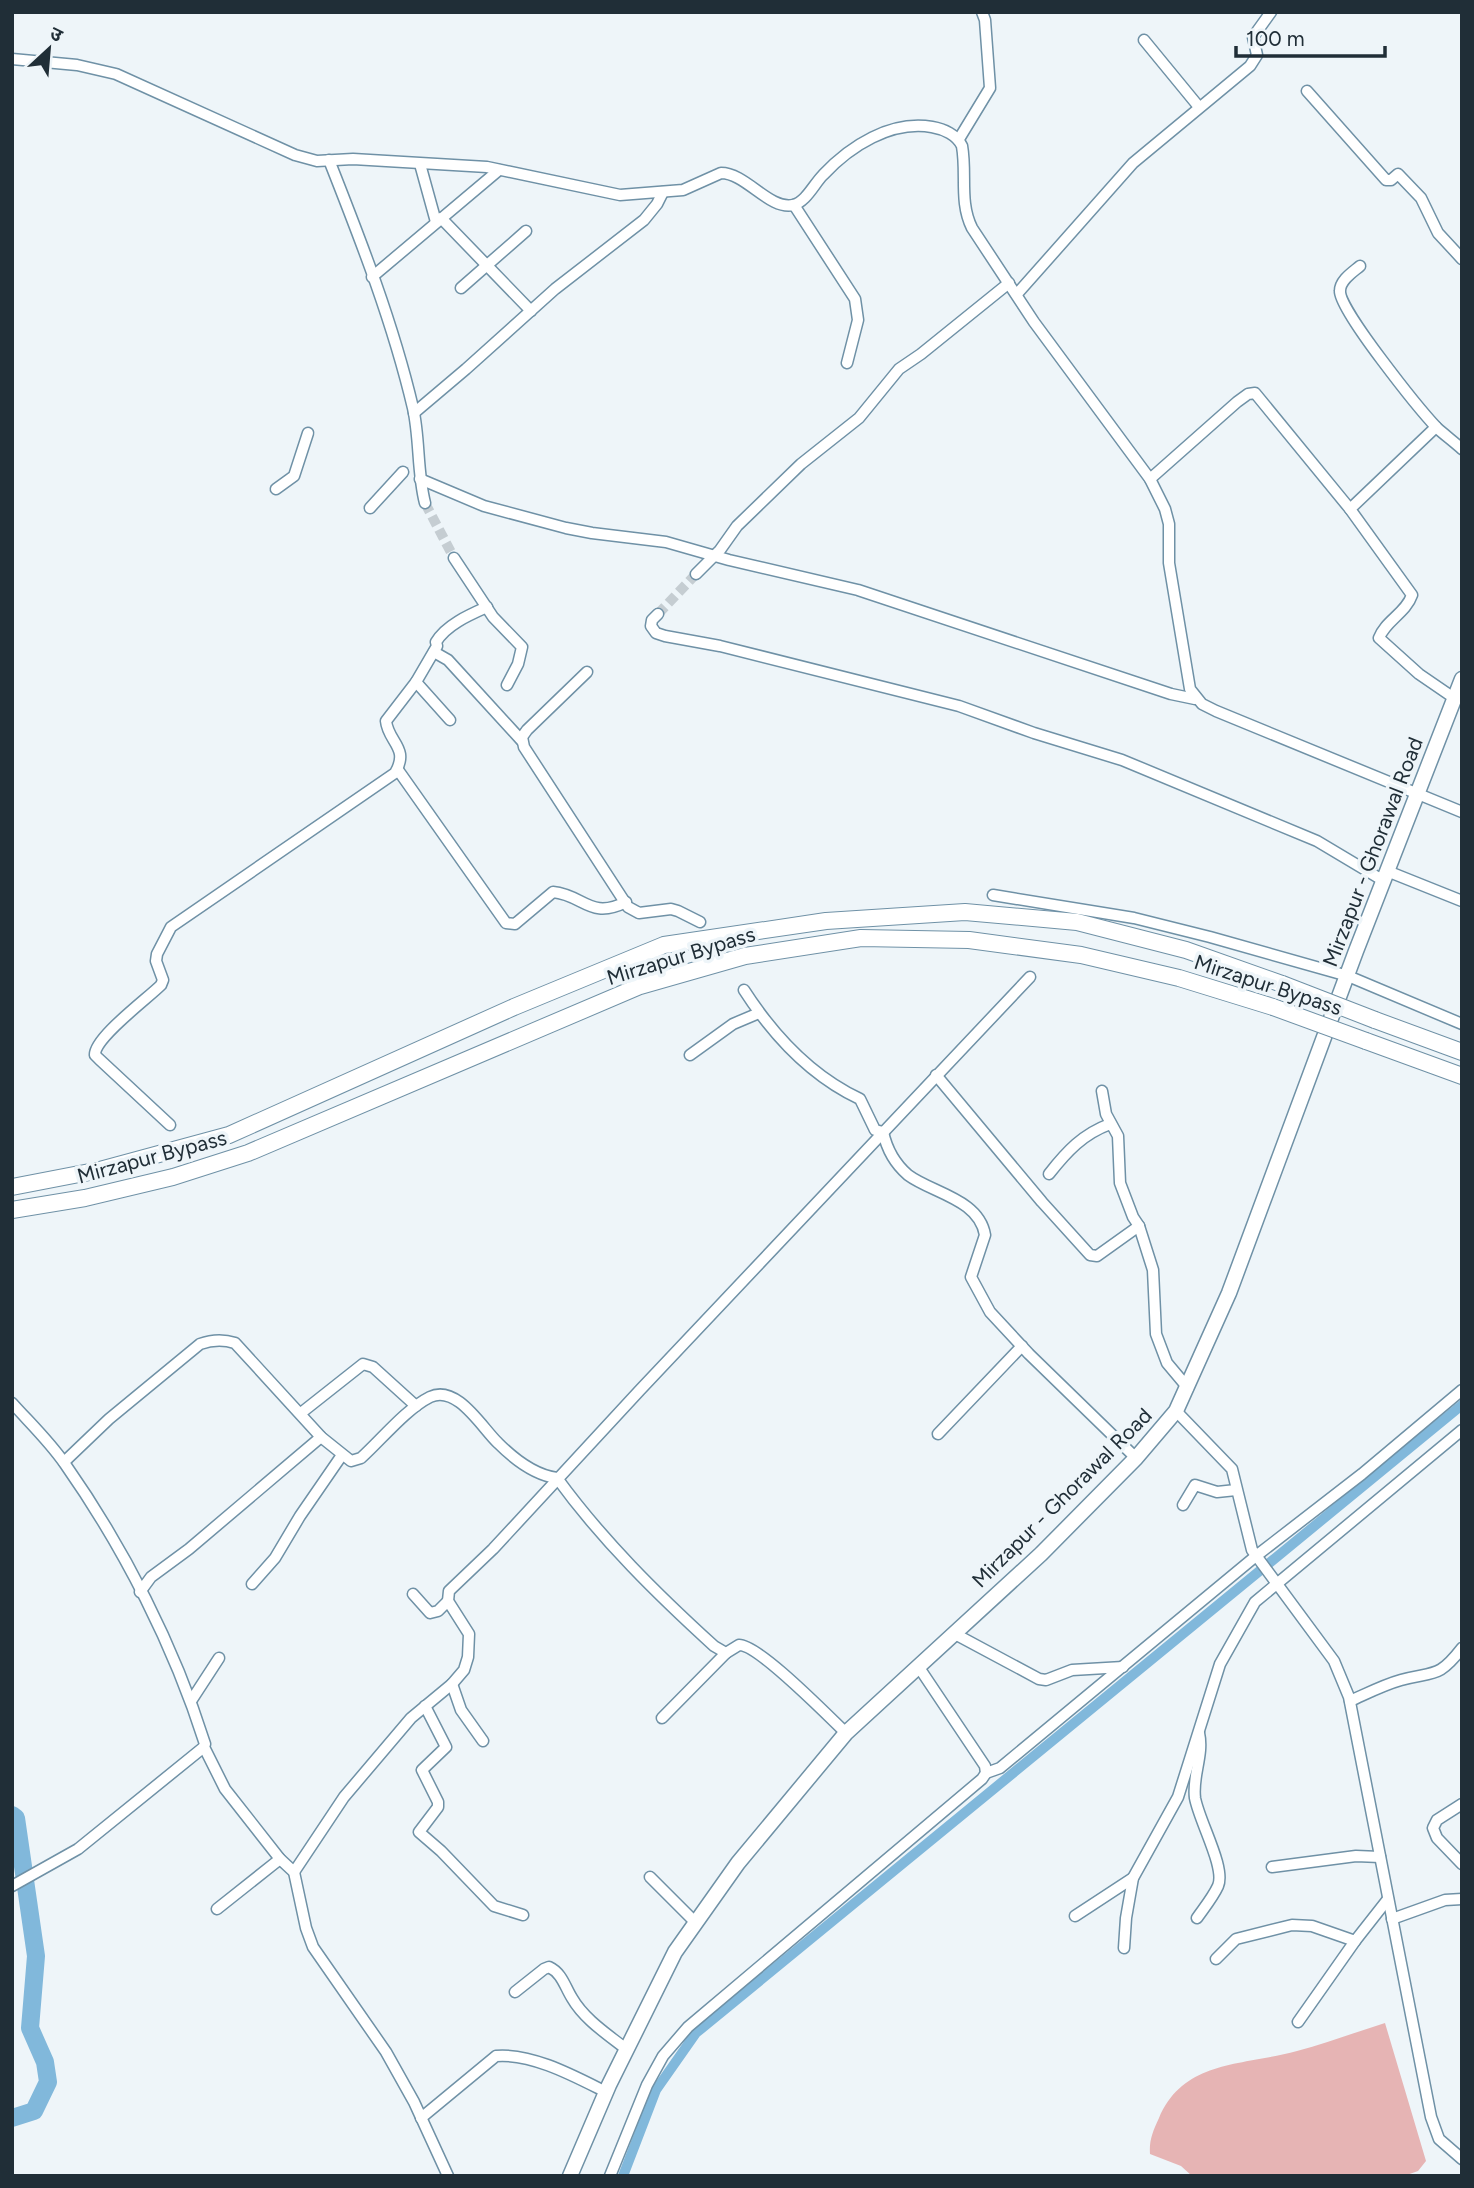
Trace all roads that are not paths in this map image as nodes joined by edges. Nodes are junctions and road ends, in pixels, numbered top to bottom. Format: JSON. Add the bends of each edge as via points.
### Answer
{"nodes":[{"id":1,"x":982,"y":12,"type":"edge"},
{"id":2,"x":1270,"y":12,"type":"edge"},
{"id":3,"x":1144,"y":40,"type":"dead end"},
{"id":4,"x":12,"y":60,"type":"edge"},
{"id":5,"x":1307,"y":90,"type":"dead end"},
{"id":6,"x":1199,"y":107,"type":"junction"},
{"id":7,"x":959,"y":139,"type":"junction"},
{"id":8,"x":329,"y":160,"type":"junction"},
{"id":9,"x":420,"y":164,"type":"junction"},
{"id":10,"x":499,"y":170,"type":"junction"},
{"id":11,"x":663,"y":192,"type":"junction"},
{"id":12,"x":793,"y":205,"type":"junction"},
{"id":13,"x":439,"y":220,"type":"junction"},
{"id":14,"x":526,"y":232,"type":"dead end"},
{"id":15,"x":1462,"y":259,"type":"edge"},
{"id":16,"x":486,"y":264,"type":"junction"},
{"id":17,"x":1360,"y":266,"type":"dead end"},
{"id":18,"x":372,"y":277,"type":"junction"},
{"id":19,"x":1009,"y":282,"type":"junction"},
{"id":20,"x":461,"y":288,"type":"dead end"},
{"id":21,"x":1017,"y":293,"type":"junction"},
{"id":22,"x":531,"y":310,"type":"junction"},
{"id":23,"x":847,"y":363,"type":"dead end"},
{"id":24,"x":414,"y":413,"type":"junction"},
{"id":25,"x":1436,"y":426,"type":"junction"},
{"id":26,"x":308,"y":433,"type":"dead end"},
{"id":27,"x":1462,"y":449,"type":"edge"},
{"id":28,"x":403,"y":472,"type":"dead end"},
{"id":29,"x":419,"y":479,"type":"junction"},
{"id":30,"x":1150,"y":479,"type":"junction"},
{"id":31,"x":276,"y":489,"type":"dead end"},
{"id":32,"x":425,"y":503,"type":"tunnel mouth"},
{"id":33,"x":370,"y":509,"type":"dead end"},
{"id":34,"x":1350,"y":509,"type":"junction"},
{"id":35,"x":713,"y":555,"type":"junction"},
{"id":36,"x":454,"y":558,"type":"tunnel mouth"},
{"id":37,"x":696,"y":574,"type":"tunnel mouth"},
{"id":38,"x":487,"y":607,"type":"junction"},
{"id":39,"x":658,"y":614,"type":"dead end"},
{"id":40,"x":435,"y":652,"type":"junction"},
{"id":41,"x":587,"y":672,"type":"dead end"},
{"id":42,"x":1462,"y":679,"type":"edge"},
{"id":43,"x":416,"y":682,"type":"junction"},
{"id":44,"x":507,"y":685,"type":"dead end"},
{"id":45,"x":1454,"y":698,"type":"junction"},
{"id":46,"x":1195,"y":699,"type":"junction"},
{"id":47,"x":450,"y":720,"type":"dead end"},
{"id":48,"x":522,"y":741,"type":"junction"},
{"id":49,"x":398,"y":770,"type":"junction"},
{"id":50,"x":1418,"y":793,"type":"junction"},
{"id":51,"x":1462,"y":812,"type":"edge"},
{"id":52,"x":1385,"y":876,"type":"junction"},
{"id":53,"x":993,"y":895,"type":"dead end"},
{"id":54,"x":1462,"y":901,"type":"edge"},
{"id":55,"x":626,"y":902,"type":"junction"},
{"id":56,"x":700,"y":922,"type":"dead end"},
{"id":57,"x":1348,"y":976,"type":"junction"},
{"id":58,"x":1030,"y":977,"type":"dead end"},
{"id":59,"x":744,"y":990,"type":"dead end"},
{"id":60,"x":759,"y":1013,"type":"junction"},
{"id":61,"x":1462,"y":1024,"type":"edge"},
{"id":62,"x":1462,"y":1052,"type":"edge"},
{"id":63,"x":690,"y":1055,"type":"dead end"},
{"id":64,"x":936,"y":1075,"type":"junction"},
{"id":65,"x":1462,"y":1076,"type":"edge"},
{"id":66,"x":1102,"y":1091,"type":"dead end"},
{"id":67,"x":1110,"y":1124,"type":"junction"},
{"id":68,"x":170,"y":1125,"type":"dead end"},
{"id":69,"x":883,"y":1132,"type":"junction"},
{"id":70,"x":1049,"y":1174,"type":"dead end"},
{"id":71,"x":12,"y":1187,"type":"edge"},
{"id":72,"x":12,"y":1210,"type":"edge"},
{"id":73,"x":1139,"y":1226,"type":"junction"},
{"id":74,"x":1022,"y":1346,"type":"junction"},
{"id":75,"x":1188,"y":1388,"type":"junction"},
{"id":76,"x":1462,"y":1390,"type":"edge"},
{"id":77,"x":12,"y":1404,"type":"edge"},
{"id":78,"x":416,"y":1406,"type":"junction"},
{"id":79,"x":1176,"y":1411,"type":"junction"},
{"id":80,"x":301,"y":1413,"type":"junction"},
{"id":81,"x":1462,"y":1430,"type":"edge"},
{"id":82,"x":937,"y":1434,"type":"dead end"},
{"id":83,"x":321,"y":1437,"type":"junction"},
{"id":84,"x":342,"y":1455,"type":"junction"},
{"id":85,"x":1136,"y":1458,"type":"junction"},
{"id":86,"x":64,"y":1462,"type":"junction"},
{"id":87,"x":557,"y":1478,"type":"junction"},
{"id":88,"x":1236,"y":1490,"type":"junction"},
{"id":89,"x":1183,"y":1505,"type":"dead end"},
{"id":90,"x":1258,"y":1559,"type":"junction"},
{"id":91,"x":1273,"y":1579,"type":"junction"},
{"id":92,"x":252,"y":1584,"type":"dead end"},
{"id":93,"x":140,"y":1592,"type":"junction"},
{"id":94,"x":413,"y":1594,"type":"dead end"},
{"id":95,"x":448,"y":1601,"type":"junction"},
{"id":96,"x":955,"y":1634,"type":"junction"},
{"id":97,"x":1462,"y":1648,"type":"edge"},
{"id":98,"x":726,"y":1653,"type":"junction"},
{"id":99,"x":219,"y":1657,"type":"dead end"},
{"id":100,"x":918,"y":1666,"type":"junction"},
{"id":101,"x":1124,"y":1667,"type":"junction"},
{"id":102,"x":452,"y":1684,"type":"junction"},
{"id":103,"x":191,"y":1701,"type":"junction"},
{"id":104,"x":1350,"y":1702,"type":"junction"},
{"id":105,"x":425,"y":1706,"type":"junction"},
{"id":106,"x":662,"y":1717,"type":"dead end"},
{"id":107,"x":1198,"y":1730,"type":"junction"},
{"id":108,"x":846,"y":1733,"type":"junction"},
{"id":109,"x":483,"y":1741,"type":"dead end"},
{"id":110,"x":204,"y":1747,"type":"junction"},
{"id":111,"x":986,"y":1773,"type":"junction"},
{"id":112,"x":1462,"y":1804,"type":"edge"},
{"id":113,"x":1380,"y":1857,"type":"junction"},
{"id":114,"x":279,"y":1859,"type":"junction"},
{"id":115,"x":1462,"y":1864,"type":"edge"},
{"id":116,"x":1272,"y":1867,"type":"dead end"},
{"id":117,"x":294,"y":1872,"type":"junction"},
{"id":118,"x":650,"y":1877,"type":"dead end"},
{"id":119,"x":1133,"y":1878,"type":"junction"},
{"id":120,"x":12,"y":1886,"type":"edge"},
{"id":121,"x":1388,"y":1899,"type":"junction"},
{"id":122,"x":1462,"y":1899,"type":"edge"},
{"id":123,"x":217,"y":1909,"type":"dead end"},
{"id":124,"x":523,"y":1915,"type":"dead end"},
{"id":125,"x":1075,"y":1916,"type":"dead end"},
{"id":126,"x":1197,"y":1918,"type":"dead end"},
{"id":127,"x":1392,"y":1919,"type":"junction"},
{"id":128,"x":695,"y":1922,"type":"junction"},
{"id":129,"x":1355,"y":1941,"type":"junction"},
{"id":130,"x":1124,"y":1948,"type":"dead end"},
{"id":131,"x":1216,"y":1959,"type":"dead end"},
{"id":132,"x":515,"y":1992,"type":"dead end"},
{"id":133,"x":1297,"y":2022,"type":"dead end"},
{"id":134,"x":625,"y":2049,"type":"junction"},
{"id":135,"x":606,"y":2092,"type":"junction"},
{"id":136,"x":421,"y":2118,"type":"junction"},
{"id":137,"x":1462,"y":2160,"type":"edge"},
{"id":138,"x":448,"y":2176,"type":"edge"},
{"id":139,"x":570,"y":2176,"type":"edge"},
{"id":140,"x":610,"y":2176,"type":"edge"}],
"edges":[{"from":1,"to":7,"type":"street","via":[[990,88]]},
{"from":2,"to":6,"type":"street","via":[[1253,37],[1254,62]]},
{"from":3,"to":6,"type":"street"},
{"from":4,"to":8,"type":"street","via":[[77,65],[116,74],[295,155]]},
{"from":5,"to":15,"type":"street","via":[[1386,180],[1398,174],[1411,186],[1438,233]]},
{"from":6,"to":21,"type":"street","via":[[1133,163]]},
{"from":7,"to":12,"type":"street","via":[[939,128],[920,125],[869,139],[848,152]]},
{"from":7,"to":19,"type":"street","via":[[966,216]]},
{"from":8,"to":9,"type":"street"},
{"from":8,"to":18,"type":"street"},
{"from":9,"to":10,"type":"street"},
{"from":9,"to":13,"type":"street"},
{"from":10,"to":11,"type":"street","via":[[620,195]]},
{"from":10,"to":13,"type":"street"},
{"from":11,"to":12,"type":"street","via":[[683,190],[727,173],[783,205]]},
{"from":11,"to":22,"type":"street","via":[[644,220]]},
{"from":12,"to":23,"type":"street","via":[[855,299],[858,320]]},
{"from":13,"to":16,"type":"street"},
{"from":13,"to":18,"type":"street"},
{"from":14,"to":16,"type":"street"},
{"from":16,"to":20,"type":"street"},
{"from":16,"to":22,"type":"street"},
{"from":17,"to":25,"type":"street","via":[[1340,286],[1347,310]]},
{"from":18,"to":24,"type":"street","via":[[399,349]]},
{"from":19,"to":21,"type":"street"},
{"from":19,"to":35,"type":"street","via":[[899,369],[859,418],[801,464]]},
{"from":21,"to":30,"type":"street"},
{"from":22,"to":24,"type":"street"},
{"from":24,"to":29,"type":"street"},
{"from":25,"to":27,"type":"street"},
{"from":25,"to":34,"type":"street"},
{"from":26,"to":31,"type":"street","via":[[294,476]]},
{"from":28,"to":33,"type":"street"},
{"from":29,"to":32,"type":"street"},
{"from":29,"to":35,"type":"street","via":[[484,506],[566,528],[666,542]]},
{"from":30,"to":34,"type":"street","via":[[1237,402],[1255,393]]},
{"from":30,"to":46,"type":"street","via":[[1169,524],[1170,563],[1189,689]]},
{"from":34,"to":45,"type":"street","via":[[1412,595],[1379,638]]},
{"from":35,"to":37,"type":"street"},
{"from":35,"to":46,"type":"street","via":[[858,590]]},
{"from":36,"to":38,"type":"street"},
{"from":38,"to":40,"type":"street","via":[[440,635]]},
{"from":38,"to":44,"type":"street","via":[[522,647]]},
{"from":39,"to":52,"type":"street","via":[[651,626],[665,636],[959,706],[1122,760],[1317,841]]},
{"from":40,"to":43,"type":"street"},
{"from":40,"to":48,"type":"street","via":[[448,660]]},
{"from":41,"to":48,"type":"street","via":[[527,730]]},
{"from":42,"to":45,"type":"main road","name":"Mirzapur - Ghorawal Road"},
{"from":43,"to":47,"type":"street"},
{"from":43,"to":49,"type":"street","via":[[386,721],[400,751]]},
{"from":45,"to":50,"type":"main road","name":"Mirzapur - Ghorawal Road"},
{"from":46,"to":50,"type":"street"},
{"from":48,"to":55,"type":"street"},
{"from":49,"to":55,"type":"street","via":[[506,923],[514,924],[553,892],[600,910]]},
{"from":49,"to":68,"type":"street","via":[[171,927],[157,954],[161,985],[105,1036],[94,1052]]},
{"from":50,"to":51,"type":"street"},
{"from":50,"to":52,"type":"main road","name":"Mirzapur - Ghorawal Road"},
{"from":52,"to":54,"type":"street"},
{"from":52,"to":57,"type":"main road","name":"Mirzapur - Ghorawal Road"},
{"from":53,"to":57,"type":"street","via":[[1134,918]]},
{"from":55,"to":56,"type":"street","via":[[639,914],[671,909]]},
{"from":57,"to":61,"type":"street"},
{"from":57,"to":75,"type":"main road","name":"Mirzapur - Ghorawal Road","via":[[1229,1293]]},
{"from":58,"to":64,"type":"street"},
{"from":59,"to":60,"type":"street"},
{"from":60,"to":63,"type":"street","via":[[733,1024]]},
{"from":60,"to":69,"type":"street","via":[[811,1066],[860,1099],[875,1130]]},
{"from":62,"to":71,"type":"highway","name":"Mirzapur Bypass","bridge":true,"via":[[1186,950],[1077,922],[965,912],[826,921],[664,945],[229,1135],[100,1170]]},
{"from":64,"to":69,"type":"street"},
{"from":64,"to":73,"type":"street","via":[[1090,1255],[1097,1256]]},
{"from":65,"to":72,"type":"highway","name":"Mirzapur Bypass","bridge":true,"via":[[1273,1007],[1081,955],[969,940],[861,938],[758,954],[640,986],[248,1153],[173,1177]]},
{"from":66,"to":67,"type":"street"},
{"from":67,"to":70,"type":"street","via":[[1071,1146]]},
{"from":67,"to":73,"type":"street","via":[[1118,1136],[1120,1183]]},
{"from":69,"to":74,"type":"street","via":[[888,1151],[910,1176],[963,1205],[984,1227],[971,1277],[990,1312]]},
{"from":69,"to":87,"type":"street"},
{"from":73,"to":75,"type":"street","via":[[1153,1270],[1156,1334],[1167,1363]]},
{"from":74,"to":82,"type":"street"},
{"from":74,"to":85,"type":"street"},
{"from":75,"to":79,"type":"main road","name":"Mirzapur - Ghorawal Road"},
{"from":76,"to":90,"type":"street"},
{"from":77,"to":86,"type":"street"},
{"from":78,"to":80,"type":"street","via":[[373,1367],[363,1364]]},
{"from":78,"to":84,"type":"street","via":[[361,1458],[351,1461]]},
{"from":78,"to":87,"type":"street","via":[[447,1395],[466,1407],[514,1457],[542,1476]]},
{"from":79,"to":85,"type":"main road","name":"Mirzapur - Ghorawal Road"},
{"from":79,"to":88,"type":"street","via":[[1232,1469]]},
{"from":80,"to":83,"type":"street"},
{"from":80,"to":86,"type":"street","via":[[235,1343],[207,1341],[109,1419]]},
{"from":81,"to":91,"type":"street"},
{"from":83,"to":84,"type":"street"},
{"from":83,"to":93,"type":"street","via":[[151,1577]]},
{"from":84,"to":92,"type":"street","via":[[275,1558]]},
{"from":85,"to":96,"type":"main road","name":"Mirzapur - Ghorawal Road"},
{"from":86,"to":93,"type":"street","via":[[109,1531]]},
{"from":87,"to":95,"type":"street","via":[[454,1585]]},
{"from":87,"to":98,"type":"street","via":[[635,1570]]},
{"from":88,"to":89,"type":"street","via":[[1217,1492],[1195,1485]]},
{"from":88,"to":90,"type":"street","via":[[1250,1546]]},
{"from":90,"to":91,"type":"street"},
{"from":90,"to":101,"type":"street"},
{"from":91,"to":104,"type":"street","via":[[1334,1661]]},
{"from":91,"to":107,"type":"street","via":[[1220,1664]]},
{"from":93,"to":103,"type":"street"},
{"from":94,"to":95,"type":"street","via":[[432,1614]]},
{"from":95,"to":102,"type":"street","via":[[470,1634],[464,1670]]},
{"from":96,"to":100,"type":"main road","name":"Mirzapur - Ghorawal Road"},
{"from":96,"to":101,"type":"street","via":[[1039,1679],[1072,1670]]},
{"from":97,"to":104,"type":"street","via":[[1435,1673],[1402,1680]]},
{"from":98,"to":106,"type":"street"},
{"from":98,"to":108,"type":"street","via":[[739,1645],[751,1647]]},
{"from":99,"to":103,"type":"street"},
{"from":100,"to":108,"type":"main road","name":"Mirzapur - Ghorawal Road"},
{"from":100,"to":111,"type":"street"},
{"from":101,"to":111,"type":"street","via":[[1000,1768]]},
{"from":102,"to":105,"type":"street"},
{"from":102,"to":109,"type":"street","via":[[461,1710]]},
{"from":103,"to":110,"type":"street"},
{"from":104,"to":113,"type":"street"},
{"from":105,"to":117,"type":"street","via":[[344,1797]]},
{"from":105,"to":124,"type":"street","via":[[446,1747],[422,1770],[438,1807],[419,1832],[494,1906]]},
{"from":107,"to":119,"type":"street","via":[[1178,1797]]},
{"from":107,"to":126,"type":"street","via":[[1202,1752],[1195,1798],[1220,1877]]},
{"from":108,"to":128,"type":"main road","name":"Mirzapur - Ghorawal Road"},
{"from":110,"to":114,"type":"street","via":[[225,1788]]},
{"from":110,"to":120,"type":"street","via":[[78,1849]]},
{"from":111,"to":140,"type":"street","via":[[688,2027],[663,2056],[647,2085]]},
{"from":112,"to":115,"type":"street","via":[[1437,1820],[1433,1828]]},
{"from":113,"to":116,"type":"street"},
{"from":113,"to":121,"type":"street"},
{"from":114,"to":117,"type":"street"},
{"from":114,"to":123,"type":"street"},
{"from":117,"to":136,"type":"street","via":[[313,1947],[386,2052]]},
{"from":118,"to":128,"type":"street"},
{"from":119,"to":125,"type":"street"},
{"from":119,"to":130,"type":"street"},
{"from":121,"to":127,"type":"street"},
{"from":121,"to":129,"type":"street"},
{"from":122,"to":127,"type":"street","via":[[1445,1900]]},
{"from":127,"to":137,"type":"street","via":[[1431,2117],[1439,2139]]},
{"from":128,"to":134,"type":"main road","name":"Mirzapur - Ghorawal Road"},
{"from":129,"to":131,"type":"street","via":[[1312,1926],[1292,1925],[1236,1939]]},
{"from":129,"to":133,"type":"street"},
{"from":132,"to":134,"type":"street","via":[[544,1969],[554,1969],[577,2005]]},
{"from":134,"to":135,"type":"main road","name":"Mirzapur - Ghorawal Road"},
{"from":135,"to":136,"type":"street","via":[[535,2062],[496,2056]]},
{"from":135,"to":139,"type":"main road","name":"Mirzapur - Ghorawal Road"},
{"from":136,"to":138,"type":"street"}]}
